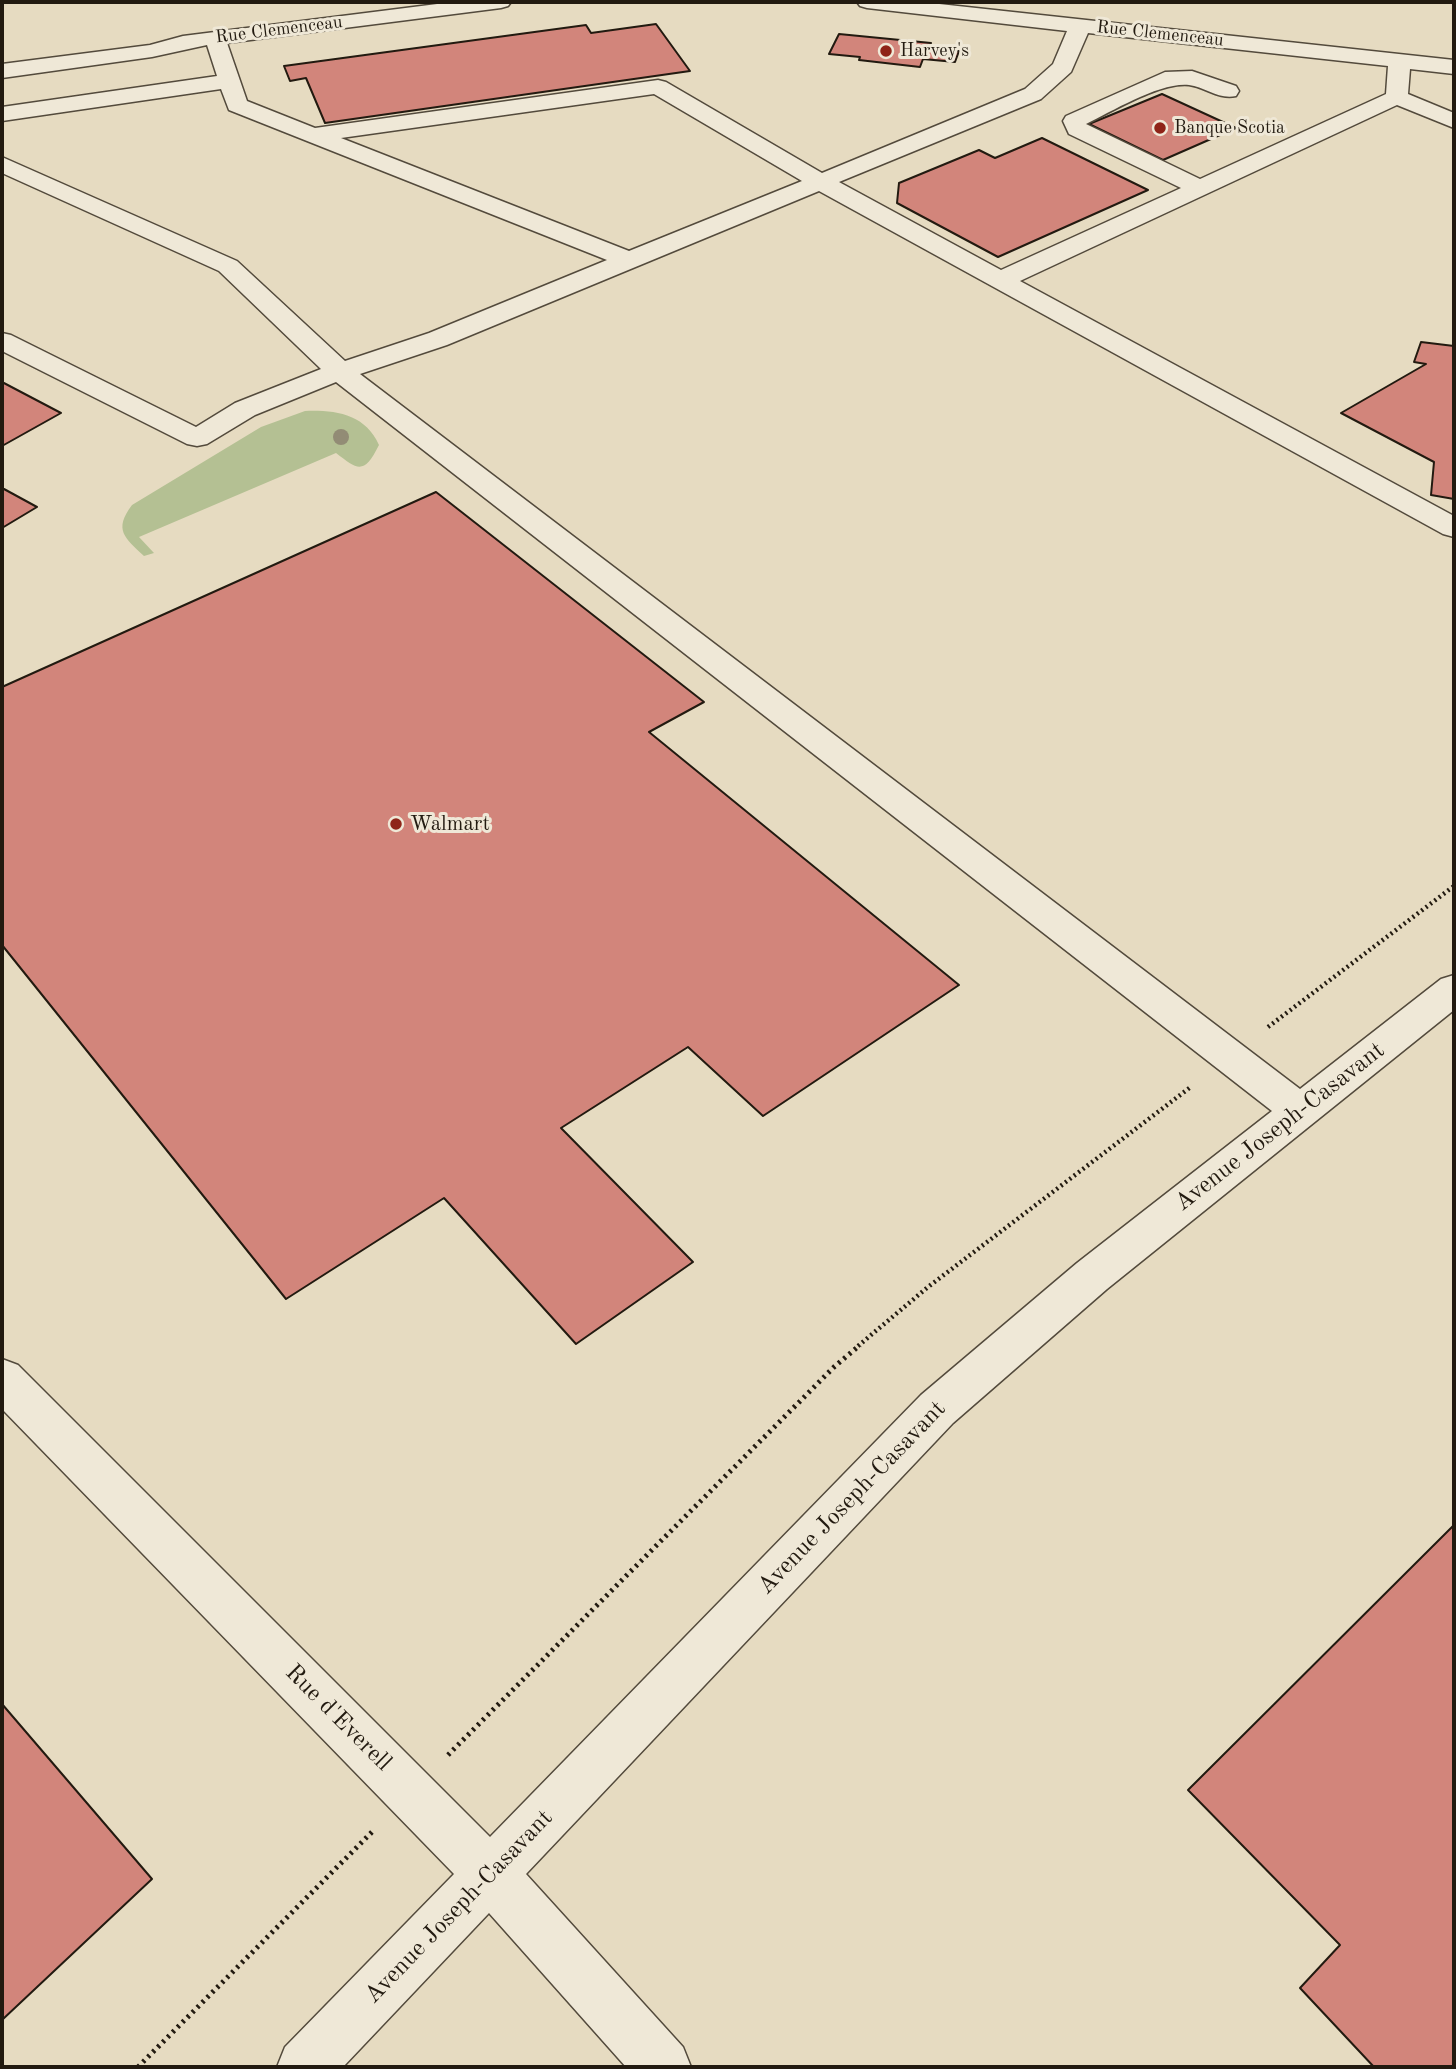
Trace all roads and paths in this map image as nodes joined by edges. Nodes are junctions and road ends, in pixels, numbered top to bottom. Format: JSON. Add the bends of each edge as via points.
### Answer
{"nodes":[{"id":1,"x":501,"y":2,"type":"edge"},
{"id":2,"x":867,"y":2,"type":"edge"},
{"id":3,"x":1080,"y":25,"type":"junction"},
{"id":4,"x":215,"y":38,"type":"junction"},
{"id":5,"x":183,"y":42,"type":"junction"},
{"id":6,"x":2,"y":55,"type":"edge"},
{"id":7,"x":1399,"y":61,"type":"junction"},
{"id":8,"x":1454,"y":67,"type":"edge"},
{"id":9,"x":2,"y":71,"type":"edge"},
{"id":10,"x":230,"y":81,"type":"junction"},
{"id":11,"x":1228,"y":91,"type":"dead end"},
{"id":12,"x":1397,"y":97,"type":"junction"},
{"id":13,"x":2,"y":114,"type":"edge"},
{"id":14,"x":1454,"y":121,"type":"edge"},
{"id":15,"x":314,"y":135,"type":"junction"},
{"id":16,"x":2,"y":164,"type":"edge"},
{"id":17,"x":819,"y":181,"type":"junction"},
{"id":18,"x":1200,"y":188,"type":"junction"},
{"id":19,"x":629,"y":260,"type":"junction"},
{"id":20,"x":1000,"y":280,"type":"junction"},
{"id":21,"x":2,"y":341,"type":"edge"},
{"id":22,"x":338,"y":371,"type":"junction"},
{"id":23,"x":1454,"y":528,"type":"edge"},
{"id":24,"x":1454,"y":886,"type":"edge"},
{"id":25,"x":1454,"y":989,"type":"edge"},
{"id":26,"x":1230,"y":1057,"type":"junction"},
{"id":27,"x":1301,"y":1111,"type":"junction"},
{"id":28,"x":2,"y":1380,"type":"edge"},
{"id":29,"x":411,"y":1792,"type":"junction"},
{"id":30,"x":491,"y":1875,"type":"junction"},
{"id":31,"x":138,"y":2067,"type":"edge"},
{"id":32,"x":305,"y":2067,"type":"edge"},
{"id":33,"x":663,"y":2067,"type":"edge"}],
"edges":[{"from":1,"to":4,"type":"street","name":"Rue Clemenceau"},
{"from":2,"to":3,"type":"street","name":"Rue Clemenceau"},
{"from":3,"to":7,"type":"street","name":"Rue Clemenceau"},
{"from":3,"to":17,"type":"street","via":[[1063,67],[1033,94]]},
{"from":4,"to":5,"type":"street","name":"Rue Clemenceau"},
{"from":4,"to":10,"type":"street"},
{"from":5,"to":6,"type":"street","name":"Rue Clemenceau","via":[[141,38]]},
{"from":5,"to":9,"type":"street","name":"Rue Clemenceau","via":[[152,51]]},
{"from":7,"to":8,"type":"street","name":"Rue Clemenceau"},
{"from":7,"to":12,"type":"street"},
{"from":10,"to":13,"type":"street"},
{"from":10,"to":15,"type":"street","via":[[237,105]]},
{"from":11,"to":18,"type":"street","via":[[1192,78],[1165,79],[1074,121],[1077,129]]},
{"from":12,"to":14,"type":"street"},
{"from":12,"to":18,"type":"street"},
{"from":15,"to":17,"type":"street","via":[[658,87]]},
{"from":15,"to":19,"type":"street"},
{"from":16,"to":22,"type":"street","via":[[228,266]]},
{"from":17,"to":19,"type":"street"},
{"from":17,"to":20,"type":"street"},
{"from":18,"to":20,"type":"street"},
{"from":19,"to":22,"type":"street","via":[[438,339]]},
{"from":20,"to":23,"type":"street"},
{"from":21,"to":22,"type":"street","via":[[197,438],[245,408]]},
{"from":22,"to":26,"type":"street"},
{"from":24,"to":26,"type":"path"},
{"from":25,"to":27,"type":"street","name":"Avenue Joseph-Casavant"},
{"from":26,"to":27,"type":"street"},
{"from":26,"to":29,"type":"path","via":[[928,1287],[834,1367]]},
{"from":27,"to":30,"type":"street","name":"Avenue Joseph-Casavant","via":[[1092,1276],[937,1409]]},
{"from":28,"to":29,"type":"street","name":"Rue d'Everell"},
{"from":29,"to":30,"type":"street","name":"Rue d'Everell"},
{"from":29,"to":31,"type":"path"},
{"from":30,"to":32,"type":"street","name":"Avenue Joseph-Casavant"},
{"from":30,"to":33,"type":"street","name":"Rue d'Everell"}]}
